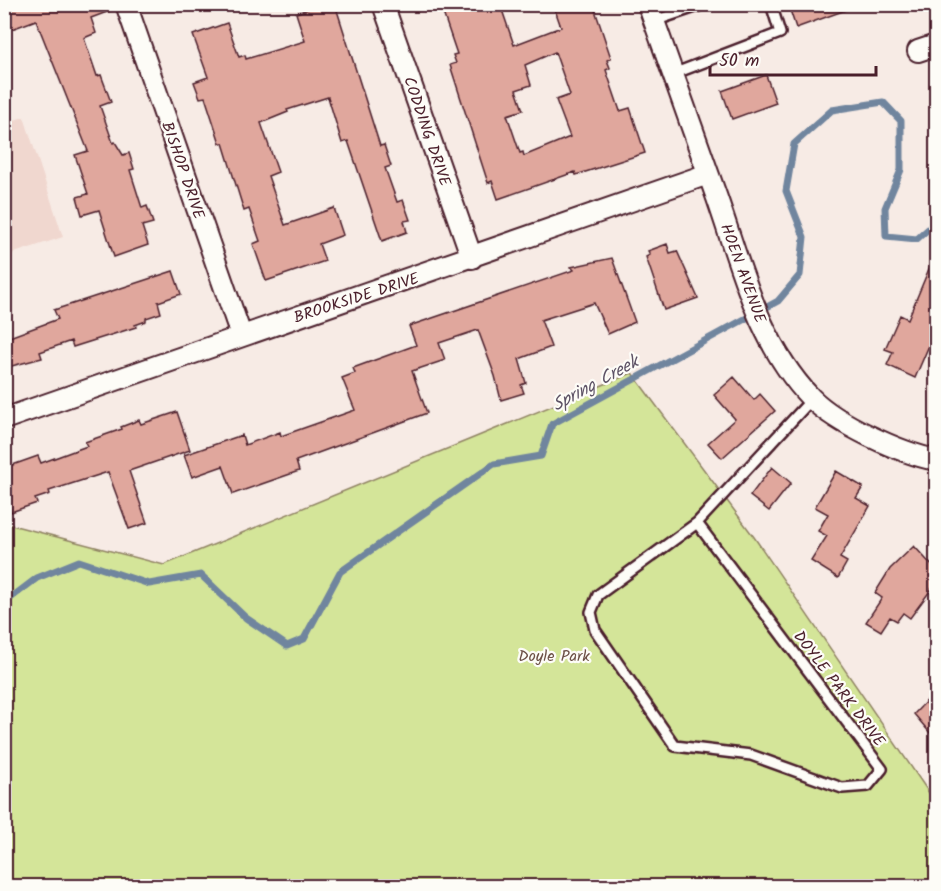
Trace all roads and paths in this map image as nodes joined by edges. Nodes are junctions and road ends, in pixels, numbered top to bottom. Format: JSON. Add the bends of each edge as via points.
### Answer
{"nodes":[{"id":1,"x":126,"y":4,"type":"edge"},
{"id":2,"x":383,"y":4,"type":"edge"},
{"id":3,"x":704,"y":4,"type":"edge"},
{"id":4,"x":771,"y":4,"type":"edge"},
{"id":5,"x":651,"y":13,"type":"edge"},
{"id":6,"x":673,"y":74,"type":"junction"},
{"id":7,"x":708,"y":174,"type":"junction"},
{"id":8,"x":472,"y":258,"type":"junction"},
{"id":9,"x":241,"y":335,"type":"junction"},
{"id":10,"x":812,"y":399,"type":"junction"},
{"id":11,"x":4,"y":419,"type":"edge"},
{"id":12,"x":936,"y":464,"type":"edge"},
{"id":13,"x":697,"y":523,"type":"junction"}],
"edges":[{"from":1,"to":9,"type":"street","name":"BISHOP DRIVE"},
{"from":2,"to":8,"type":"street","name":"CODDING DRIVE"},
{"from":3,"to":5,"type":"lane"},
{"from":4,"to":6,"type":"lane","via":[[780,33]]},
{"from":5,"to":6,"type":"street","name":"HOEN AVENUE"},
{"from":6,"to":7,"type":"street","name":"HOEN AVENUE"},
{"from":7,"to":8,"type":"street","name":"BROOKSIDE DRIVE"},
{"from":7,"to":10,"type":"street","name":"HOEN AVENUE","via":[[767,335],[784,365]]},
{"from":8,"to":9,"type":"street","name":"BROOKSIDE DRIVE"},
{"from":9,"to":11,"type":"street","name":"BROOKSIDE DRIVE"},
{"from":10,"to":12,"type":"street","name":"HOEN AVENUE","via":[[876,439]]},
{"from":10,"to":13,"type":"lane","name":"DOYLE PARK DRIVE"},
{"from":13,"to":13,"type":"lane","name":"DOYLE PARK DRIVE","via":[[598,595],[591,612],[595,630],[675,746],[751,755],[842,788],[868,786],[882,770]]}]}
